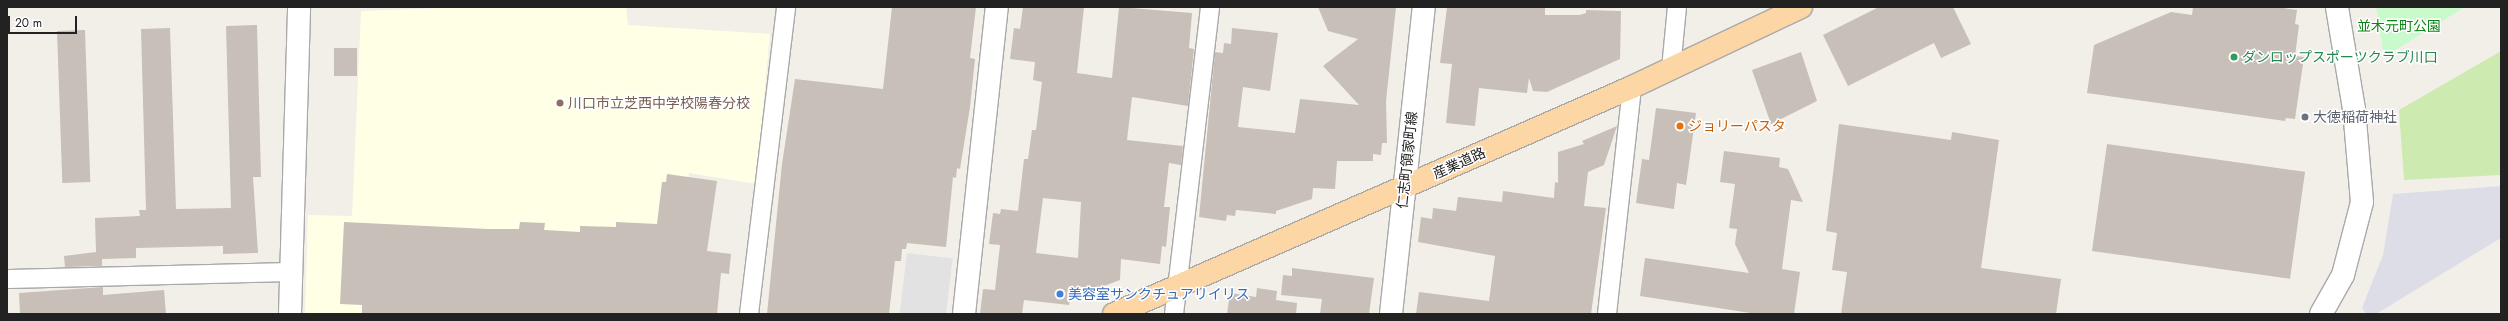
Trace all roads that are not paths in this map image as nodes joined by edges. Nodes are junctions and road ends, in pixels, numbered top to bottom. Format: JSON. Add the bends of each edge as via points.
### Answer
{"nodes":[{"id":1,"x":299,"y":7,"type":"edge"},
{"id":2,"x":786,"y":7,"type":"edge"},
{"id":3,"x":997,"y":7,"type":"edge"},
{"id":4,"x":1210,"y":7,"type":"edge"},
{"id":5,"x":1424,"y":7,"type":"edge"},
{"id":6,"x":1677,"y":7,"type":"edge"},
{"id":7,"x":1801,"y":7,"type":"edge"},
{"id":8,"x":2337,"y":7,"type":"edge"},
{"id":9,"x":1671,"y":69,"type":"junction"},
{"id":10,"x":1632,"y":87,"type":"junction"},
{"id":11,"x":1404,"y":188,"type":"junction"},
{"id":12,"x":292,"y":272,"type":"junction"},
{"id":13,"x":7,"y":279,"type":"edge"},
{"id":14,"x":1178,"y":286,"type":"junction"},
{"id":15,"x":290,"y":314,"type":"edge"},
{"id":16,"x":750,"y":314,"type":"edge"},
{"id":17,"x":964,"y":314,"type":"edge"},
{"id":18,"x":1114,"y":314,"type":"edge"},
{"id":19,"x":1174,"y":314,"type":"edge"},
{"id":20,"x":1391,"y":314,"type":"edge"},
{"id":21,"x":1606,"y":314,"type":"edge"},
{"id":22,"x":2321,"y":314,"type":"edge"}],
"edges":[{"from":1,"to":12,"type":"street"},
{"from":2,"to":16,"type":"street"},
{"from":3,"to":17,"type":"street"},
{"from":4,"to":14,"type":"street"},
{"from":5,"to":11,"type":"street","name":"仁志町領家町線"},
{"from":6,"to":9,"type":"street"},
{"from":7,"to":9,"type":"main road","name":"産業道路"},
{"from":8,"to":22,"type":"street","via":[[2354,109],[2362,202],[2343,275]]},
{"from":9,"to":10,"type":"main road","name":"産業道路"},
{"from":10,"to":11,"type":"main road","name":"産業道路"},
{"from":10,"to":21,"type":"street"},
{"from":11,"to":14,"type":"main road","name":"産業道路"},
{"from":11,"to":20,"type":"street","name":"仁志町領家町線"},
{"from":12,"to":13,"type":"street"},
{"from":12,"to":15,"type":"street"},
{"from":14,"to":18,"type":"main road","name":"産業道路"},
{"from":14,"to":19,"type":"street"}]}
